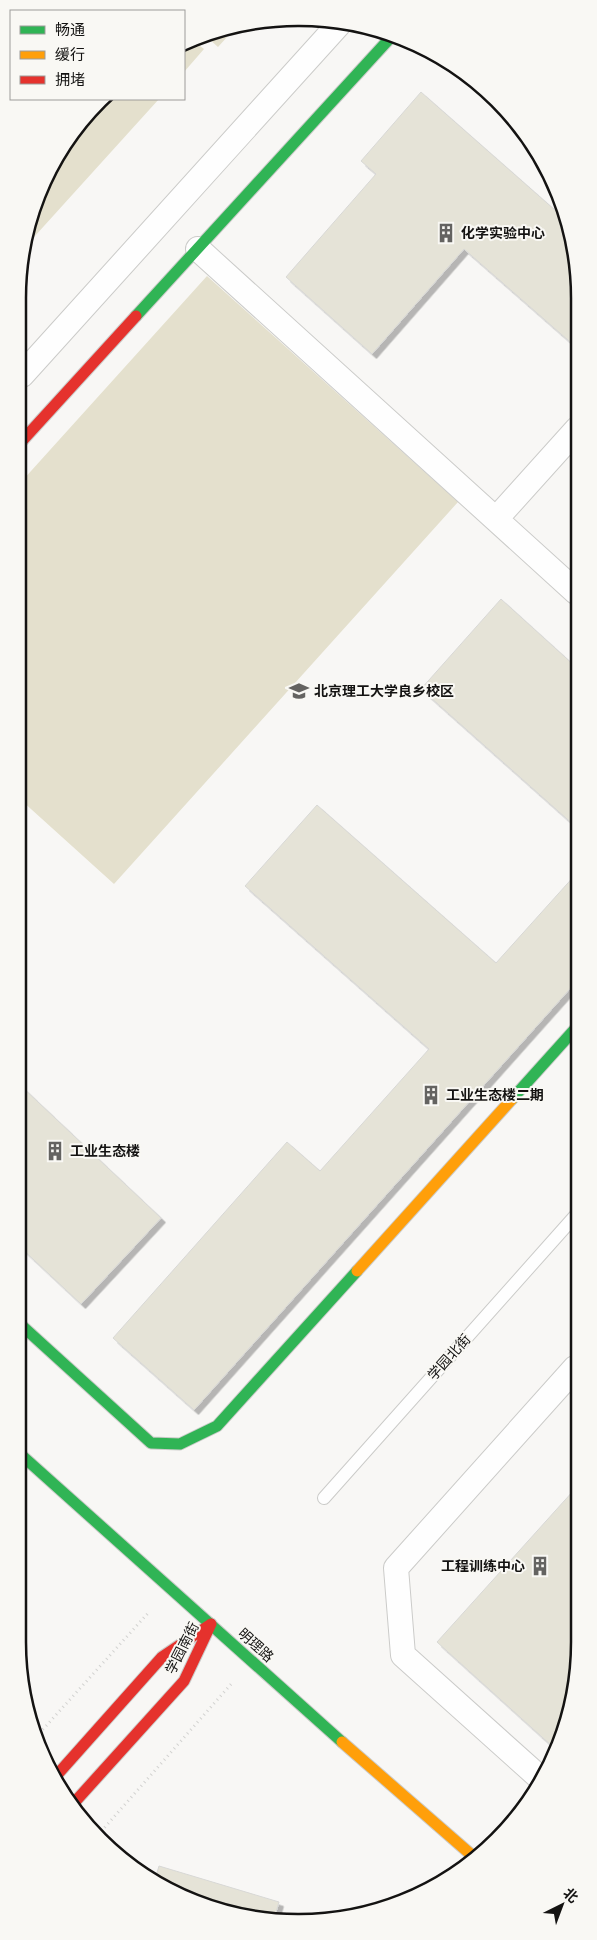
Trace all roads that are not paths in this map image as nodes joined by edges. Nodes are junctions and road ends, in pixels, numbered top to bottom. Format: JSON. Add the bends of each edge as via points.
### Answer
{"nodes":[{"id":1,"x":335,"y":29,"type":"edge"},
{"id":2,"x":387,"y":41,"type":"edge"},
{"id":3,"x":198,"y":249,"type":"junction"},
{"id":4,"x":26,"y":371,"type":"edge"},
{"id":5,"x":571,"y":436,"type":"edge"},
{"id":6,"x":26,"y":437,"type":"edge"},
{"id":7,"x":496,"y":519,"type":"junction"},
{"id":8,"x":571,"y":587,"type":"edge"},
{"id":9,"x":571,"y":1035,"type":"edge"},
{"id":10,"x":571,"y":1220,"type":"edge"},
{"id":11,"x":26,"y":1329,"type":"edge"},
{"id":12,"x":571,"y":1372,"type":"edge"},
{"id":13,"x":26,"y":1459,"type":"edge"},
{"id":14,"x":324,"y":1498,"type":"dead end"},
{"id":15,"x":211,"y":1624,"type":"junction"},
{"id":16,"x":60,"y":1772,"type":"edge"},
{"id":17,"x":536,"y":1774,"type":"edge"},
{"id":18,"x":77,"y":1799,"type":"edge"},
{"id":19,"x":469,"y":1853,"type":"edge"}],
"edges":[{"from":1,"to":4,"type":"street"},
{"from":2,"to":3,"type":"street"},
{"from":3,"to":6,"type":"street"},
{"from":3,"to":7,"type":"street"},
{"from":5,"to":7,"type":"street"},
{"from":7,"to":8,"type":"street"},
{"from":9,"to":11,"type":"street","via":[[216,1426],[180,1444],[151,1443]]},
{"from":10,"to":14,"type":"lane","name":"学园北街"},
{"from":12,"to":17,"type":"street","via":[[396,1568],[403,1655]]},
{"from":13,"to":15,"type":"street","name":"明理路","via":[[169,1590]]},
{"from":15,"to":16,"type":"street","name":"学园南街","via":[[162,1657]]},
{"from":15,"to":18,"type":"street","name":"学园南街","via":[[184,1680]]},
{"from":15,"to":19,"type":"street","name":"明理路"}]}
